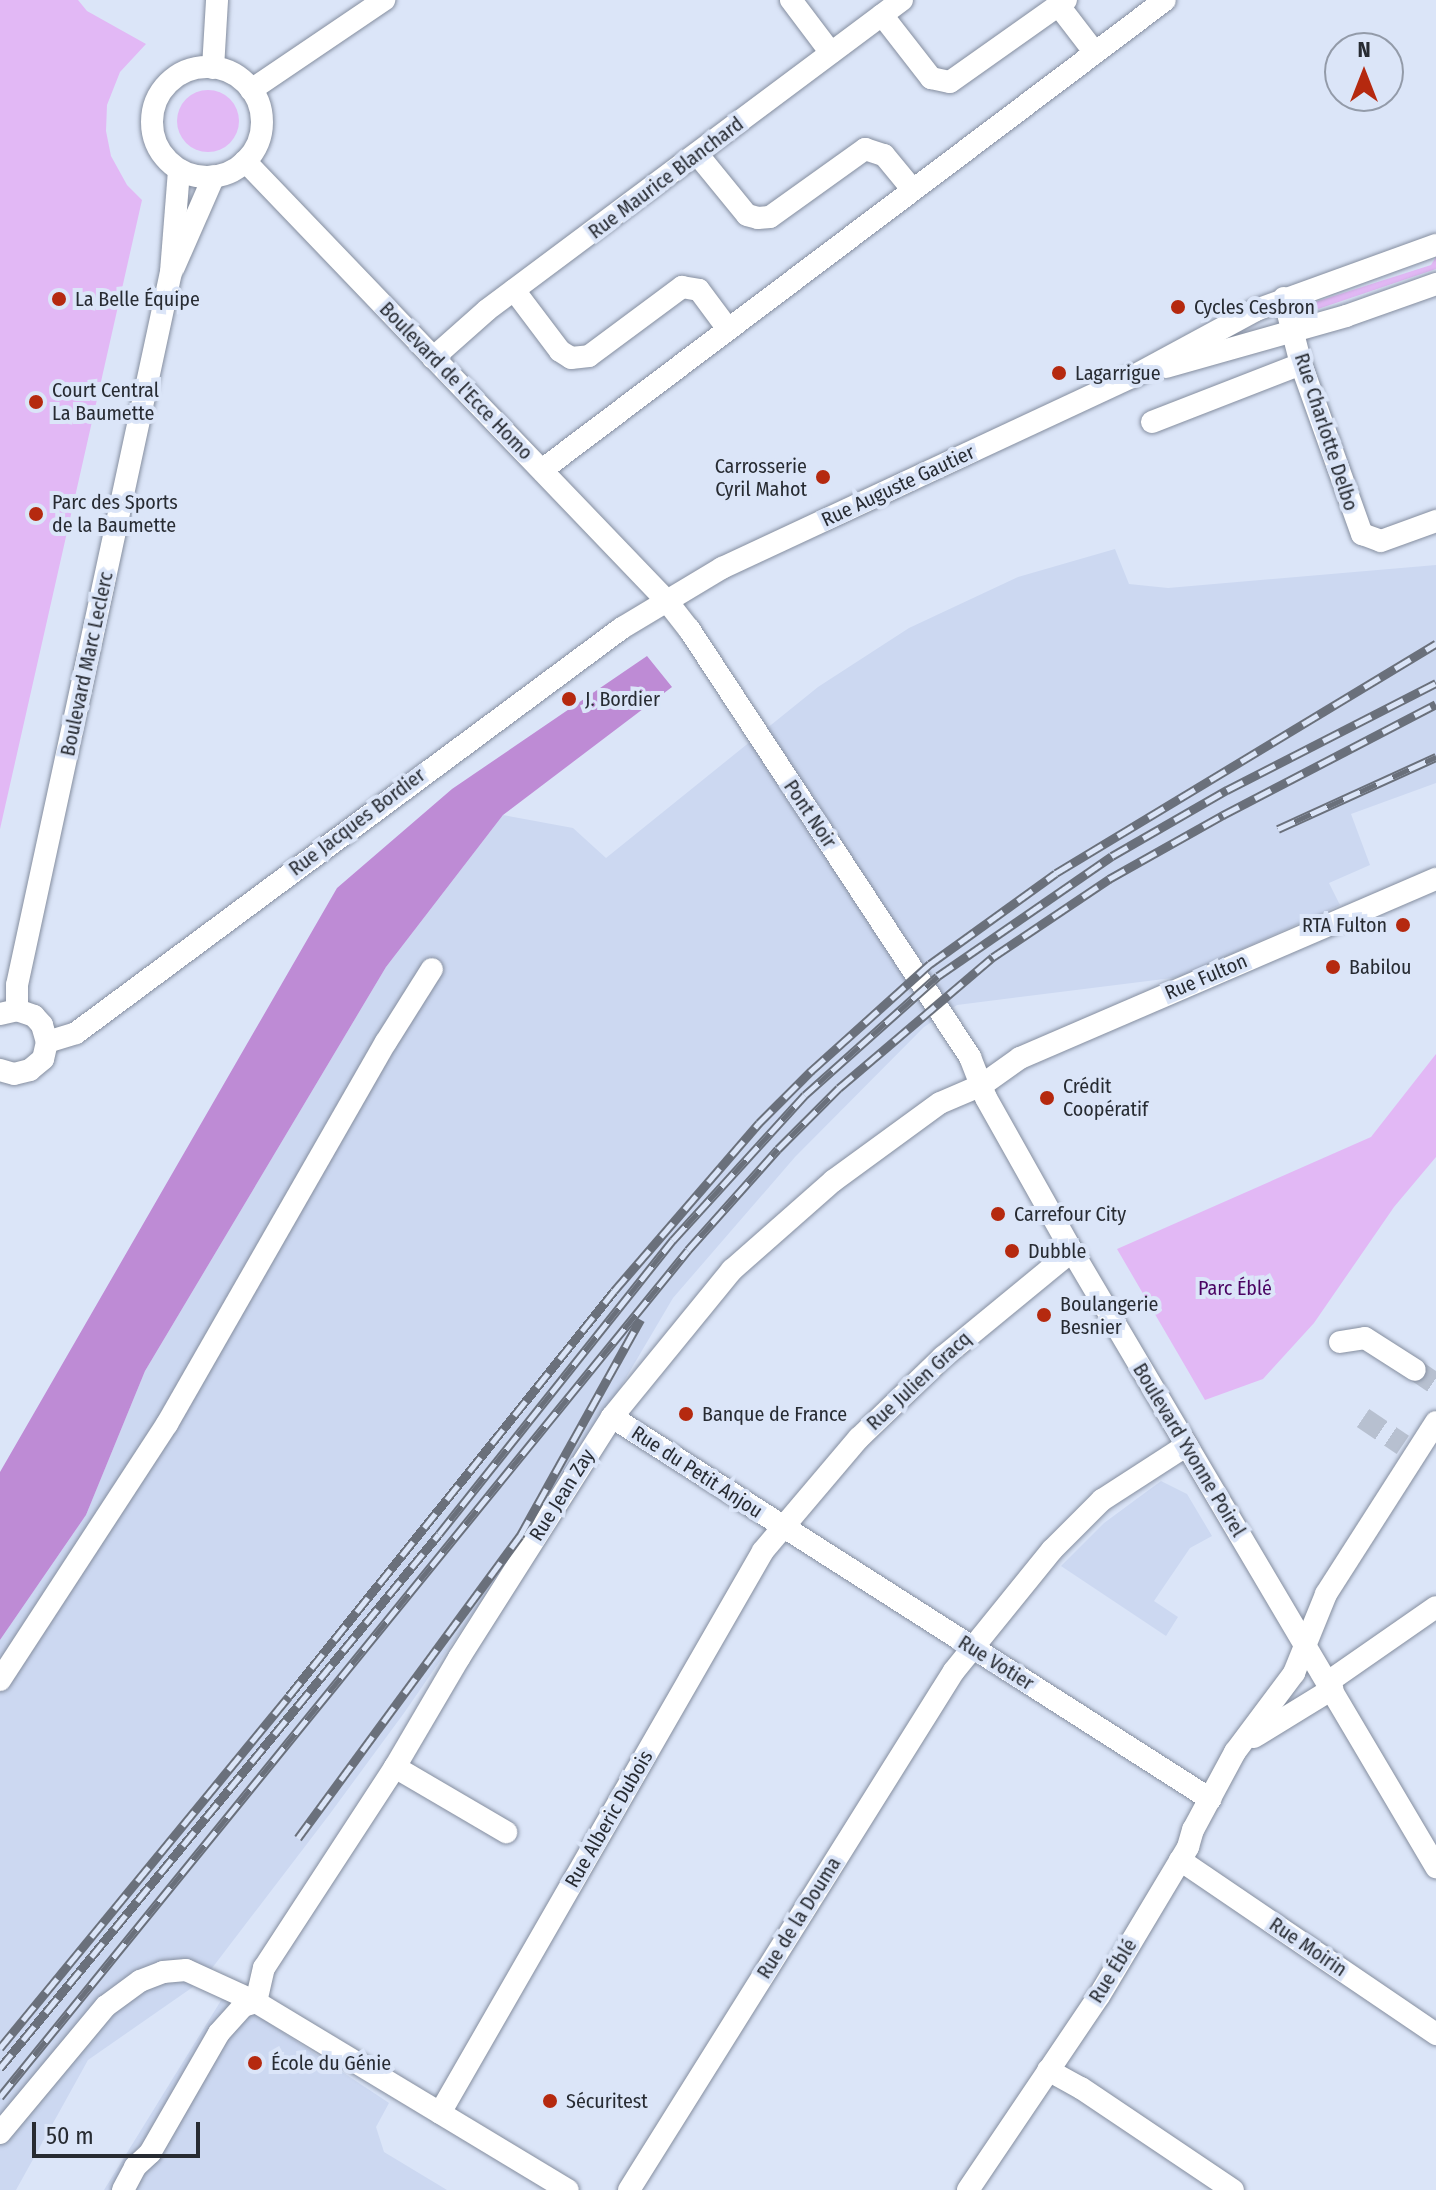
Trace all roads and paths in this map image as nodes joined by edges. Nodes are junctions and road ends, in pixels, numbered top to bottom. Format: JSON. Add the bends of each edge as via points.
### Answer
{"nodes":[{"id":1,"x":217,"y":0,"type":"edge"},
{"id":2,"x":384,"y":0,"type":"edge"},
{"id":3,"x":791,"y":0,"type":"edge"},
{"id":4,"x":902,"y":0,"type":"edge"},
{"id":5,"x":1165,"y":0,"type":"edge"},
{"id":6,"x":1062,"y":3,"type":"edge"},
{"id":7,"x":882,"y":15,"type":"junction"},
{"id":8,"x":831,"y":53,"type":"junction"},
{"id":9,"x":1095,"y":53,"type":"junction"},
{"id":10,"x":213,"y":68,"type":"junction"},
{"id":11,"x":251,"y":90,"type":"junction"},
{"id":12,"x":698,"y":155,"type":"junction"},
{"id":13,"x":245,"y":161,"type":"junction"},
{"id":14,"x":179,"y":170,"type":"junction"},
{"id":15,"x":214,"y":176,"type":"junction"},
{"id":16,"x":913,"y":190,"type":"junction"},
{"id":17,"x":1436,"y":245,"type":"edge"},
{"id":18,"x":171,"y":272,"type":"junction"},
{"id":19,"x":1436,"y":284,"type":"edge"},
{"id":20,"x":514,"y":290,"type":"junction"},
{"id":21,"x":1284,"y":298,"type":"junction"},
{"id":22,"x":728,"y":329,"type":"junction"},
{"id":23,"x":1294,"y":329,"type":"junction"},
{"id":24,"x":433,"y":358,"type":"junction"},
{"id":25,"x":1301,"y":364,"type":"junction"},
{"id":26,"x":1132,"y":377,"type":"junction"},
{"id":27,"x":1152,"y":422,"type":"dead end"},
{"id":28,"x":542,"y":470,"type":"junction"},
{"id":29,"x":1436,"y":521,"type":"edge"},
{"id":30,"x":666,"y":600,"type":"junction"},
{"id":31,"x":1436,"y":879,"type":"edge"},
{"id":32,"x":432,"y":969,"type":"dead end"},
{"id":33,"x":9,"y":1012,"type":"edge"},
{"id":34,"x":952,"y":1028,"type":"joint"},
{"id":35,"x":47,"y":1042,"type":"junction"},
{"id":36,"x":0,"y":1070,"type":"edge"},
{"id":37,"x":982,"y":1085,"type":"junction"},
{"id":38,"x":1072,"y":1251,"type":"junction"},
{"id":39,"x":1340,"y":1342,"type":"dead end"},
{"id":40,"x":1415,"y":1370,"type":"tunnel mouth"},
{"id":41,"x":612,"y":1417,"type":"junction"},
{"id":42,"x":1436,"y":1422,"type":"edge"},
{"id":43,"x":1187,"y":1445,"type":"junction"},
{"id":44,"x":781,"y":1527,"type":"junction"},
{"id":45,"x":1436,"y":1607,"type":"edge"},
{"id":46,"x":1306,"y":1643,"type":"junction"},
{"id":47,"x":972,"y":1649,"type":"junction"},
{"id":48,"x":0,"y":1680,"type":"edge"},
{"id":49,"x":1330,"y":1686,"type":"junction"},
{"id":50,"x":1242,"y":1743,"type":"junction"},
{"id":51,"x":395,"y":1767,"type":"junction"},
{"id":52,"x":1210,"y":1799,"type":"junction"},
{"id":53,"x":506,"y":1832,"type":"dead end"},
{"id":54,"x":1180,"y":1860,"type":"junction"},
{"id":55,"x":1436,"y":1867,"type":"edge"},
{"id":56,"x":256,"y":2002,"type":"junction"},
{"id":57,"x":1436,"y":2034,"type":"edge"},
{"id":58,"x":1048,"y":2070,"type":"junction"},
{"id":59,"x":440,"y":2113,"type":"junction"},
{"id":60,"x":0,"y":2133,"type":"edge"},
{"id":61,"x":123,"y":2190,"type":"edge"},
{"id":62,"x":568,"y":2190,"type":"edge"},
{"id":63,"x":629,"y":2190,"type":"edge"},
{"id":64,"x":968,"y":2190,"type":"edge"},
{"id":65,"x":1233,"y":2190,"type":"edge"}],
"edges":[{"from":1,"to":10,"type":"street"},
{"from":2,"to":11,"type":"street"},
{"from":3,"to":8,"type":"street"},
{"from":4,"to":7,"type":"street","name":"Rue Maurice Blanchard"},
{"from":5,"to":9,"type":"street"},
{"from":6,"to":7,"type":"street","via":[[950,82],[931,78]]},
{"from":6,"to":9,"type":"street"},
{"from":7,"to":8,"type":"street","name":"Rue Maurice Blanchard"},
{"from":8,"to":12,"type":"street","name":"Rue Maurice Blanchard"},
{"from":9,"to":16,"type":"street"},
{"from":10,"to":11,"type":"street","via":[[239,78]]},
{"from":10,"to":14,"type":"street","via":[[176,76],[154,106],[154,139]]},
{"from":11,"to":13,"type":"street","via":[[261,124],[256,147]]},
{"from":12,"to":16,"type":"street","via":[[747,215],[758,218],[770,217],[865,149],[884,155]]},
{"from":12,"to":20,"type":"street","name":"Rue Maurice Blanchard"},
{"from":13,"to":15,"type":"street"},
{"from":13,"to":24,"type":"street","name":"Boulevard de l'Ecce Homo"},
{"from":14,"to":15,"type":"street"},
{"from":14,"to":18,"type":"street","name":"Boulevard Marc Leclerc"},
{"from":15,"to":18,"type":"street","name":"Boulevard Marc Leclerc"},
{"from":16,"to":22,"type":"street"},
{"from":17,"to":21,"type":"street","name":"Rue Auguste Gautier"},
{"from":18,"to":33,"type":"street","name":"Boulevard Marc Leclerc"},
{"from":19,"to":23,"type":"street","name":"Rue Auguste Gautier"},
{"from":20,"to":22,"type":"street","via":[[571,358],[589,356],[682,287],[699,290]]},
{"from":20,"to":24,"type":"street","name":"Rue Maurice Blanchard"},
{"from":21,"to":23,"type":"street","name":"Rue Charlotte Delbo"},
{"from":21,"to":26,"type":"street","name":"Rue Auguste Gautier"},
{"from":22,"to":28,"type":"street"},
{"from":23,"to":25,"type":"street","name":"Rue Charlotte Delbo"},
{"from":23,"to":26,"type":"street","name":"Rue Auguste Gautier"},
{"from":24,"to":28,"type":"street","name":"Boulevard de l'Ecce Homo"},
{"from":25,"to":27,"type":"street"},
{"from":25,"to":29,"type":"street","name":"Rue Charlotte Delbo","via":[[1344,506],[1362,534],[1381,541]]},
{"from":26,"to":30,"type":"street","name":"Rue Auguste Gautier","via":[[722,568]]},
{"from":28,"to":30,"type":"street","name":"Boulevard de l'Ecce Homo"},
{"from":30,"to":34,"type":"street","name":"Pont Noir"},
{"from":30,"to":35,"type":"street","name":"Rue Jacques Bordier","via":[[403,788],[76,1033]]},
{"from":31,"to":37,"type":"street","name":"Rue Fulton","via":[[1020,1058]]},
{"from":32,"to":48,"type":"street","via":[[167,1424]]},
{"from":33,"to":35,"type":"street","via":[[39,1020]]},
{"from":34,"to":37,"type":"street","name":"Boulevard Yvonne Poirel"},
{"from":35,"to":36,"type":"street","via":[[43,1059],[30,1070]]},
{"from":37,"to":38,"type":"street","name":"Boulevard Yvonne Poirel"},
{"from":37,"to":41,"type":"street","name":"Rue Jean Zay","via":[[940,1103],[789,1216],[732,1270]]},
{"from":38,"to":43,"type":"street","name":"Boulevard Yvonne Poirel"},
{"from":38,"to":44,"type":"street","name":"Rue Julien Gracq","via":[[943,1357],[859,1438]]},
{"from":39,"to":40,"type":"street","via":[[1365,1338]]},
{"from":41,"to":44,"type":"street","name":"Rue du Petit Anjou"},
{"from":41,"to":51,"type":"street","name":"Rue Jean Zay"},
{"from":42,"to":46,"type":"street","name":"Rue Éblé","via":[[1409,1449],[1326,1594]]},
{"from":43,"to":46,"type":"street","name":"Boulevard Yvonne Poirel"},
{"from":43,"to":47,"type":"street","name":"Rue de la Douma","via":[[1102,1500],[1052,1550]]},
{"from":44,"to":47,"type":"street","name":"Rue Votier"},
{"from":44,"to":59,"type":"street","name":"Rue Alberic Dubois"},
{"from":45,"to":49,"type":"street","name":"Rue Éblé"},
{"from":46,"to":49,"type":"street","name":"Boulevard Yvonne Poirel"},
{"from":46,"to":50,"type":"street","name":"Rue Éblé","via":[[1294,1673]]},
{"from":47,"to":52,"type":"street","name":"Rue Votier"},
{"from":47,"to":63,"type":"street","name":"Rue de la Douma"},
{"from":49,"to":50,"type":"street","name":"Rue Éblé"},
{"from":49,"to":55,"type":"street","name":"Boulevard Yvonne Poirel"},
{"from":50,"to":52,"type":"street","name":"Rue Éblé"},
{"from":51,"to":53,"type":"street"},
{"from":51,"to":56,"type":"street","name":"Rue Jean Zay","via":[[264,1968]]},
{"from":52,"to":54,"type":"street","name":"Rue Éblé"},
{"from":54,"to":57,"type":"street","name":"Rue Moirin"},
{"from":54,"to":58,"type":"street","name":"Rue Éblé"},
{"from":56,"to":59,"type":"street"},
{"from":56,"to":60,"type":"street","via":[[186,1970],[140,1981],[106,2006]]},
{"from":56,"to":61,"type":"street","via":[[243,2006],[219,2033]]},
{"from":58,"to":64,"type":"street","name":"Rue Éblé"},
{"from":58,"to":65,"type":"street"},
{"from":59,"to":62,"type":"street"}]}
